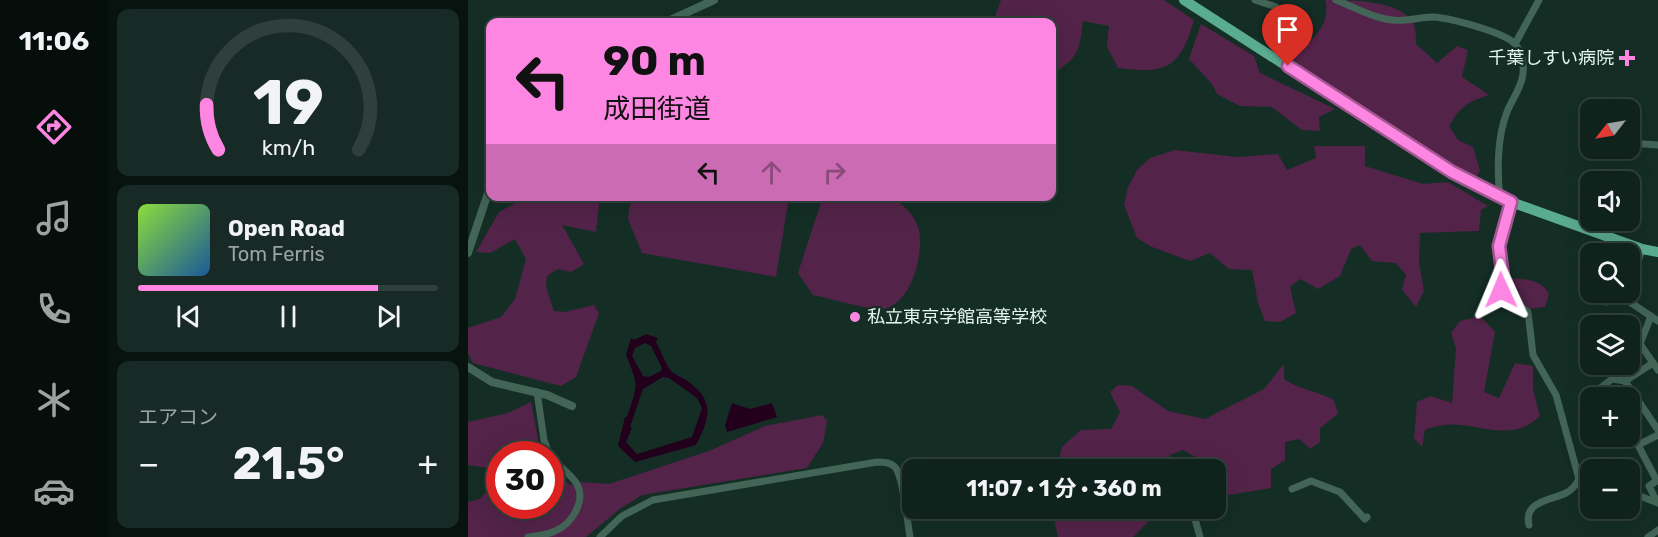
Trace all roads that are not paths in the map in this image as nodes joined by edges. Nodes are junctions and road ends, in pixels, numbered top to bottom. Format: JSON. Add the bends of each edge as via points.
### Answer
{"nodes":[{"id":1,"x":714,"y":0,"type":"edge"},
{"id":2,"x":1255,"y":0,"type":"edge"},
{"id":3,"x":1336,"y":0,"type":"edge"},
{"id":4,"x":1539,"y":0,"type":"edge"},
{"id":5,"x":1190,"y":1,"type":"edge"},
{"id":6,"x":675,"y":18,"type":"edge"},
{"id":7,"x":1289,"y":19,"type":"dead end"},
{"id":8,"x":1515,"y":44,"type":"junction"},
{"id":9,"x":1640,"y":144,"type":"edge"},
{"id":10,"x":1658,"y":145,"type":"edge"},
{"id":11,"x":486,"y":199,"type":"edge"},
{"id":12,"x":1506,"y":200,"type":"junction"},
{"id":13,"x":1642,"y":249,"type":"junction"},
{"id":14,"x":1658,"y":252,"type":"edge"},
{"id":15,"x":468,"y":253,"type":"edge"},
{"id":16,"x":1640,"y":256,"type":"edge"},
{"id":17,"x":1636,"y":303,"type":"edge"},
{"id":18,"x":1650,"y":316,"type":"junction"},
{"id":19,"x":1658,"y":321,"type":"edge"},
{"id":20,"x":1653,"y":363,"type":"junction"},
{"id":21,"x":468,"y":367,"type":"edge"},
{"id":22,"x":1658,"y":370,"type":"edge"},
{"id":23,"x":1625,"y":381,"type":"junction"},
{"id":24,"x":1602,"y":387,"type":"edge"},
{"id":25,"x":537,"y":392,"type":"junction"},
{"id":26,"x":573,"y":406,"type":"dead end"},
{"id":27,"x":1658,"y":430,"type":"edge"},
{"id":28,"x":1658,"y":435,"type":"edge"},
{"id":29,"x":544,"y":441,"type":"edge"},
{"id":30,"x":564,"y":471,"type":"edge"},
{"id":31,"x":1580,"y":479,"type":"joint"},
{"id":32,"x":1658,"y":481,"type":"edge"},
{"id":33,"x":1292,"y":489,"type":"dead end"},
{"id":34,"x":1640,"y":496,"type":"edge"},
{"id":35,"x":1658,"y":502,"type":"edge"},
{"id":36,"x":1366,"y":517,"type":"dead end"},
{"id":37,"x":1195,"y":519,"type":"edge"},
{"id":38,"x":1529,"y":525,"type":"dead end"},
{"id":39,"x":1658,"y":530,"type":"edge"},
{"id":40,"x":528,"y":537,"type":"edge"},
{"id":41,"x":600,"y":537,"type":"edge"},
{"id":42,"x":910,"y":537,"type":"edge"},
{"id":43,"x":1200,"y":537,"type":"edge"},
{"id":44,"x":1648,"y":537,"type":"edge"}],
"edges":[{"from":1,"to":6,"type":"street"},
{"from":2,"to":7,"type":"street","via":[[1276,7]]},
{"from":3,"to":8,"type":"street","via":[[1391,20],[1433,17],[1472,26]]},
{"from":4,"to":8,"type":"street"},
{"from":5,"to":12,"type":"highway","via":[[1452,172]]},
{"from":8,"to":12,"type":"street","via":[[1524,69],[1502,128],[1498,177]]},
{"from":9,"to":10,"type":"street"},
{"from":11,"to":15,"type":"street"},
{"from":12,"to":13,"type":"highway"},
{"from":12,"to":31,"type":"street","via":[[1499,246],[1501,290],[1528,312],[1533,355],[1556,395]]},
{"from":13,"to":14,"type":"highway"},
{"from":13,"to":16,"type":"street"},
{"from":17,"to":18,"type":"street"},
{"from":18,"to":19,"type":"street"},
{"from":18,"to":20,"type":"street","via":[[1640,344]]},
{"from":20,"to":22,"type":"street"},
{"from":20,"to":23,"type":"street"},
{"from":21,"to":25,"type":"street","via":[[492,382]]},
{"from":23,"to":24,"type":"street","via":[[1612,379]]},
{"from":23,"to":27,"type":"street"},
{"from":25,"to":26,"type":"street"},
{"from":25,"to":29,"type":"street"},
{"from":28,"to":32,"type":"street","via":[[1638,445]]},
{"from":30,"to":40,"type":"street","via":[[580,494],[578,507],[556,531]]},
{"from":31,"to":38,"type":"street","via":[[1569,492],[1541,500],[1531,511]]},
{"from":32,"to":35,"type":"street","via":[[1649,486]]},
{"from":33,"to":36,"type":"street","via":[[1311,482],[1340,492]]},
{"from":34,"to":35,"type":"street"},
{"from":37,"to":43,"type":"street"},
{"from":39,"to":44,"type":"street"},
{"from":41,"to":42,"type":"street","via":[[622,516],[653,500],[877,462],[894,467],[899,476]]}]}
